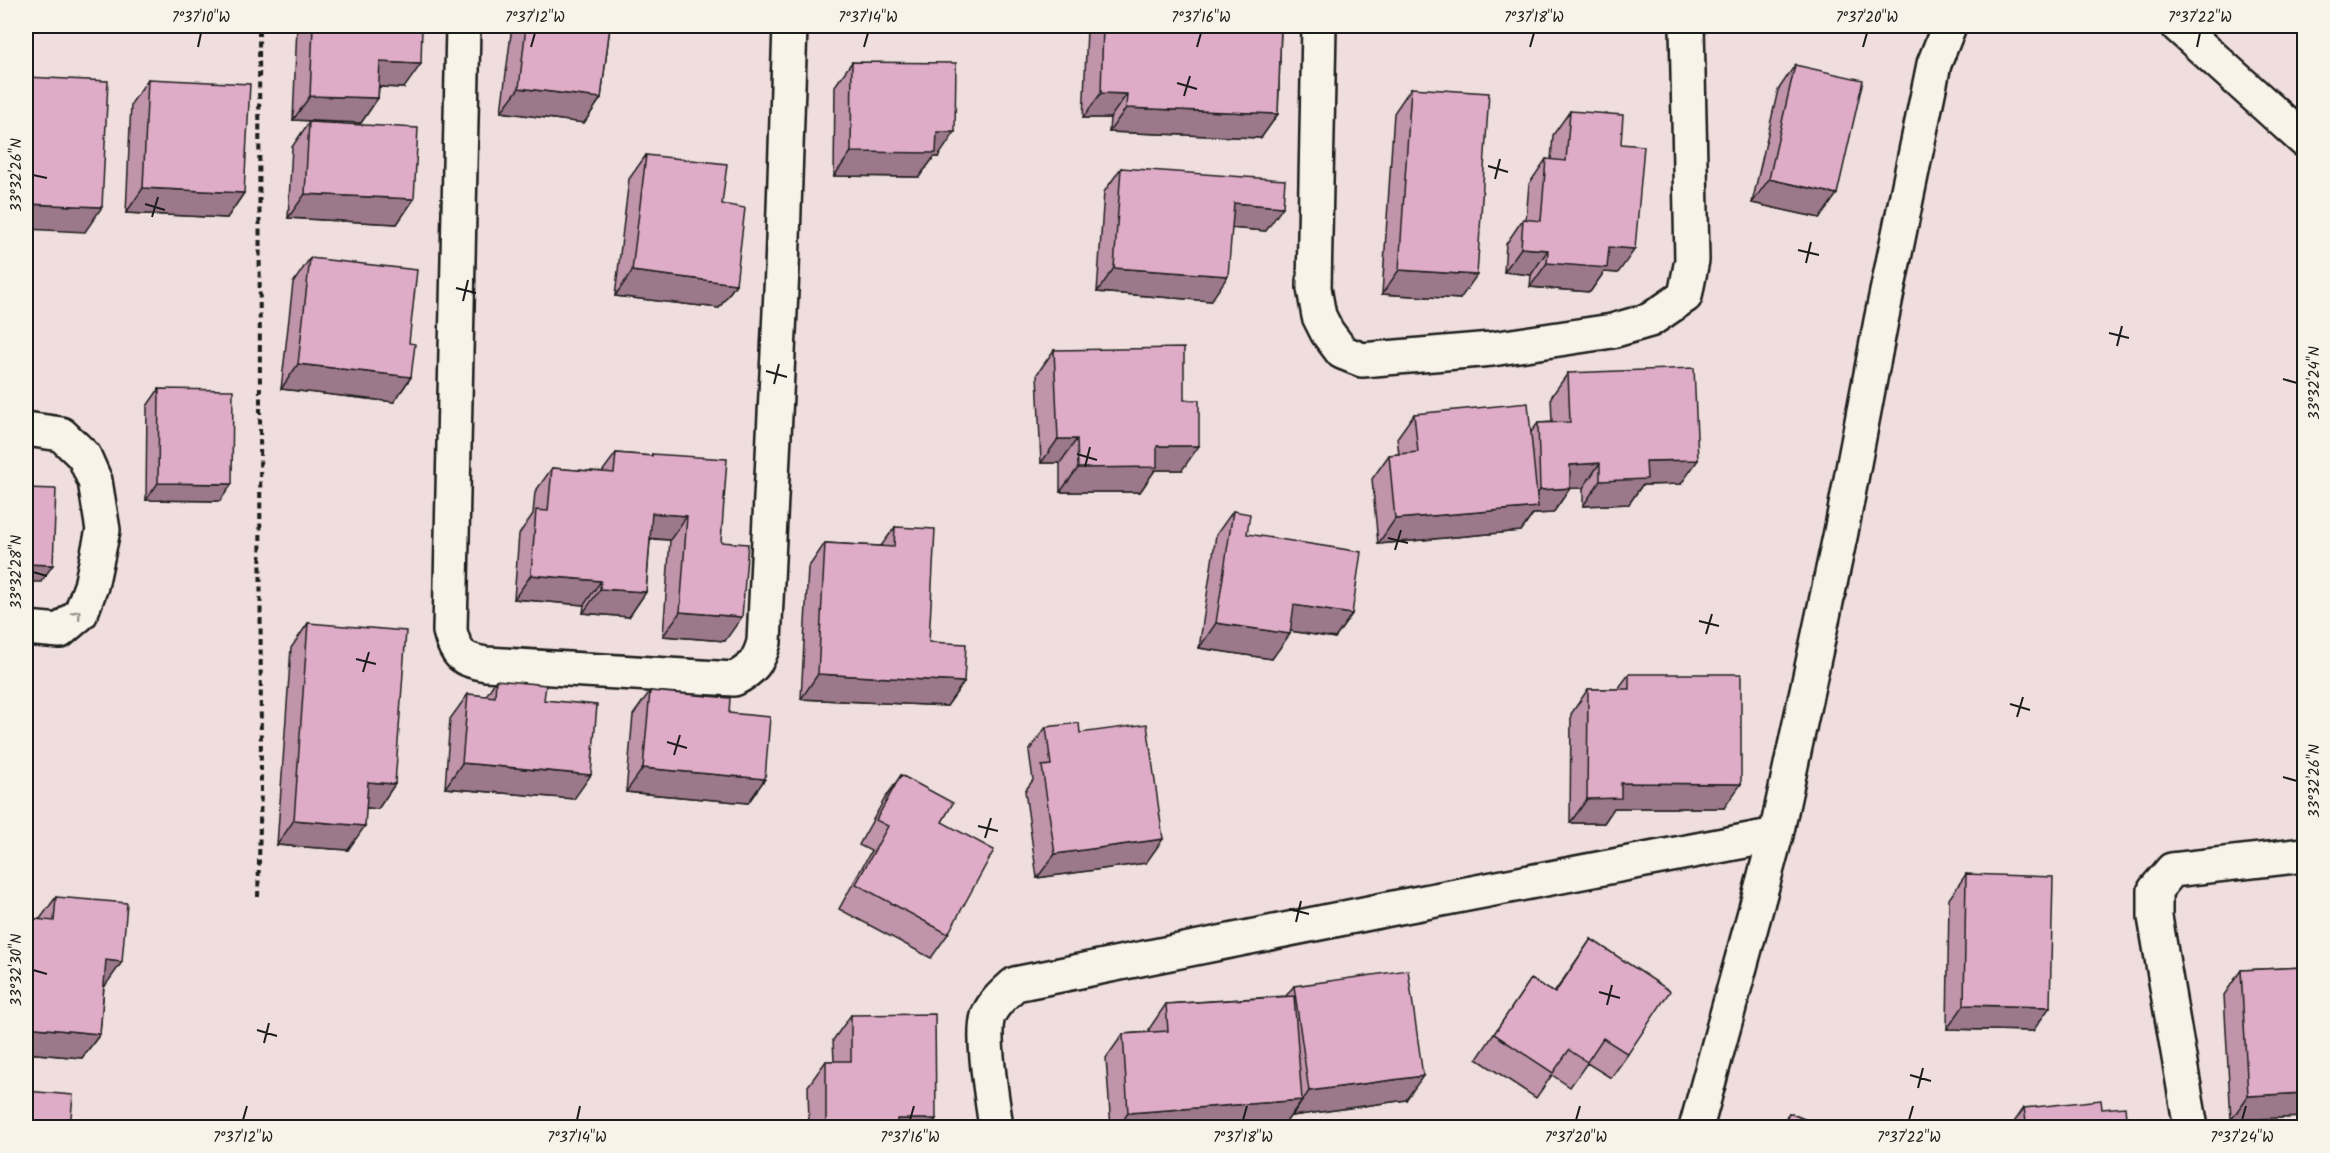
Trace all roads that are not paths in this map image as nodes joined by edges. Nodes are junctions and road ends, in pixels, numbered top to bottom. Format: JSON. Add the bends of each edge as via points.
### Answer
{"nodes":[{"id":1,"x":463,"y":26,"type":"edge"},
{"id":2,"x":790,"y":26,"type":"edge"},
{"id":3,"x":1319,"y":26,"type":"edge"},
{"id":4,"x":1688,"y":26,"type":"edge"},
{"id":5,"x":1949,"y":26,"type":"edge"},
{"id":6,"x":2178,"y":26,"type":"edge"},
{"id":7,"x":2304,"y":140,"type":"edge"},
{"id":8,"x":26,"y":429,"type":"edge"},
{"id":9,"x":26,"y":628,"type":"edge"},
{"id":10,"x":1776,"y":835,"type":"junction"},
{"id":11,"x":2304,"y":855,"type":"edge"},
{"id":12,"x":996,"y":1128,"type":"edge"},
{"id":13,"x":1696,"y":1128,"type":"edge"},
{"id":14,"x":2191,"y":1128,"type":"edge"}],
"edges":[{"from":1,"to":2,"type":"street","via":[[450,619],[454,646],[472,662],[486,664],[734,679],[749,672],[760,658],[764,642]]},
{"from":3,"to":4,"type":"street","via":[[1314,288],[1319,316],[1327,332],[1342,352],[1362,360],[1492,349],[1612,331],[1650,320],[1685,296],[1692,260]]},
{"from":5,"to":10,"type":"street","via":[[1932,75]]},
{"from":6,"to":7,"type":"street"},
{"from":9,"to":8,"type":"street","one_way":true,"via":[[60,630],[81,612],[103,530],[95,481],[84,456],[61,434]]},
{"from":10,"to":12,"type":"street","via":[[1015,984],[988,1016],[986,1035]]},
{"from":10,"to":13,"type":"street"},
{"from":11,"to":14,"type":"street","via":[[2172,870],[2155,890],[2155,917]]}]}
